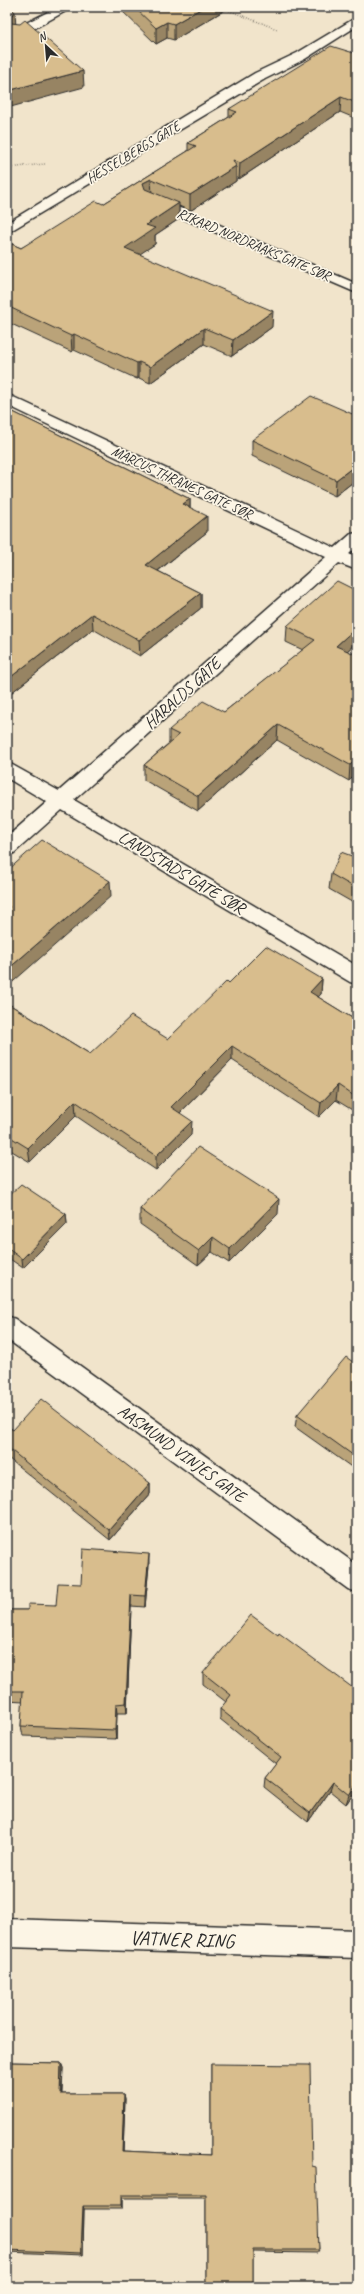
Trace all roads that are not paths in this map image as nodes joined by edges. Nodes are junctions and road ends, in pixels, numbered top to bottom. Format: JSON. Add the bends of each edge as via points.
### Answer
{"nodes":[{"id":1,"x":68,"y":7,"type":"edge"},
{"id":2,"x":357,"y":21,"type":"edge"},
{"id":3,"x":17,"y":35,"type":"edge"},
{"id":4,"x":311,"y":35,"type":"dead end"},
{"id":5,"x":260,"y":76,"type":"junction"},
{"id":6,"x":151,"y":200,"type":"edge"},
{"id":7,"x":7,"y":229,"type":"edge"},
{"id":8,"x":357,"y":289,"type":"edge"},
{"id":9,"x":7,"y":399,"type":"edge"},
{"id":10,"x":357,"y":538,"type":"edge"},
{"id":11,"x":337,"y":555,"type":"junction"},
{"id":12,"x":357,"y":565,"type":"edge"},
{"id":13,"x":7,"y":768,"type":"edge"},
{"id":14,"x":62,"y":801,"type":"junction"},
{"id":15,"x":7,"y":848,"type":"edge"},
{"id":16,"x":357,"y":976,"type":"edge"},
{"id":17,"x":7,"y":1326,"type":"edge"},
{"id":18,"x":357,"y":1580,"type":"edge"},
{"id":19,"x":7,"y":1933,"type":"edge"},
{"id":20,"x":357,"y":1944,"type":"edge"}],
"edges":[{"from":1,"to":3,"type":"street"},
{"from":2,"to":5,"type":"street","name":"HESSELBERGS GATE","via":[[301,56]]},
{"from":4,"to":5,"type":"street","name":"HESSELBERGS GATE"},
{"from":5,"to":7,"type":"street","name":"HESSELBERGS GATE"},
{"from":6,"to":8,"type":"street","name":"RIKARD NORDRAAKS GATE SØR"},
{"from":9,"to":11,"type":"street","name":"MARCUS THRANES GATE SØR"},
{"from":10,"to":11,"type":"street","name":"HARALDS GATE"},
{"from":11,"to":12,"type":"street","name":"MARCUS THRANES GATE SØR"},
{"from":11,"to":14,"type":"street","name":"HARALDS GATE"},
{"from":13,"to":14,"type":"street","name":"LANDSTADS GATE SØR"},
{"from":14,"to":15,"type":"street","name":"HARALDS GATE"},
{"from":14,"to":16,"type":"street","name":"LANDSTADS GATE SØR"},
{"from":17,"to":18,"type":"street","name":"AASMUND VINJES GATE"},
{"from":19,"to":20,"type":"street","name":"VATNER RING"}]}
